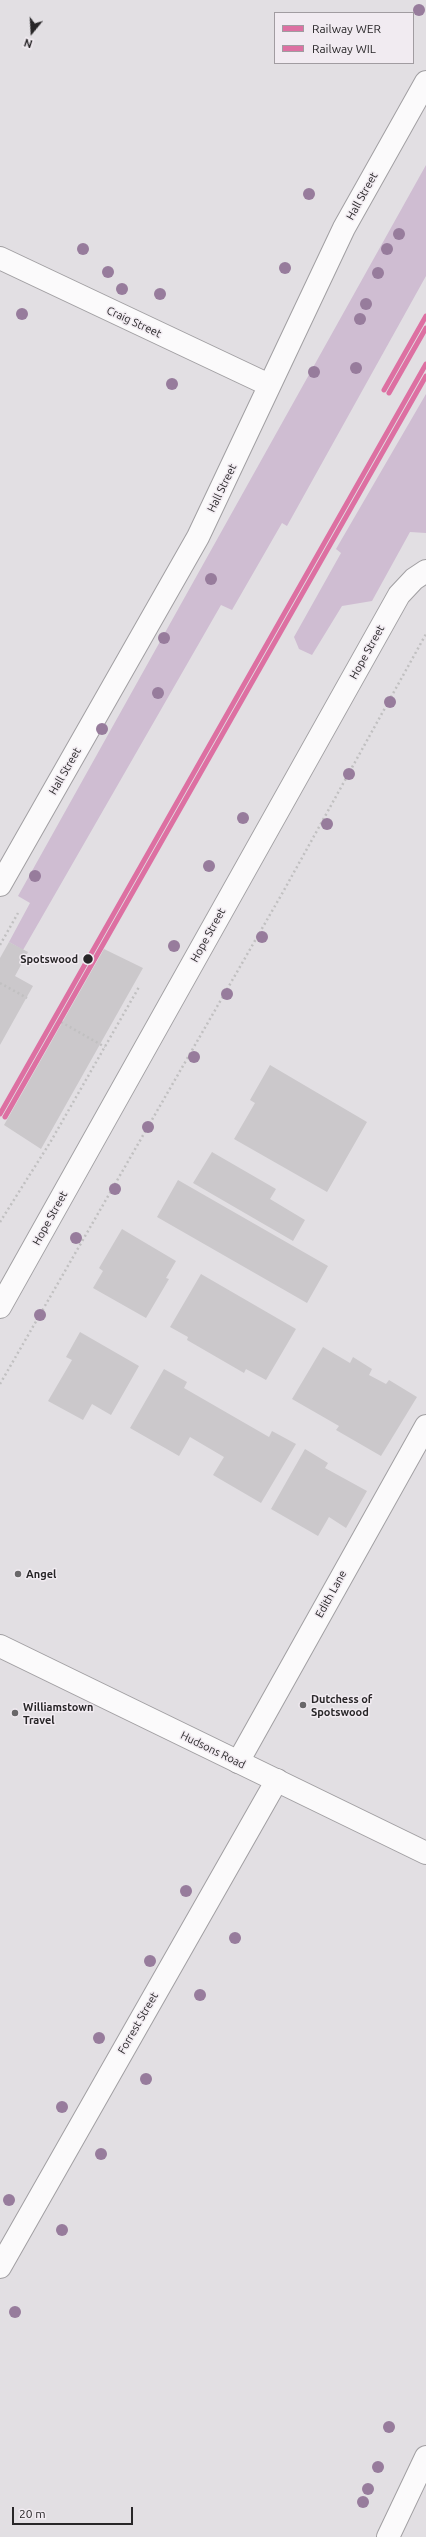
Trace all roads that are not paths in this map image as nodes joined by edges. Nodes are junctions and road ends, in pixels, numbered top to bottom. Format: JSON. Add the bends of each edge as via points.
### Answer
{"nodes":[{"id":1,"x":426,"y":82,"type":"edge"},
{"id":2,"x":0,"y":258,"type":"edge"},
{"id":3,"x":269,"y":385,"type":"junction"},
{"id":4,"x":426,"y":571,"type":"edge"},
{"id":5,"x":0,"y":885,"type":"edge"},
{"id":6,"x":0,"y":1307,"type":"edge"},
{"id":7,"x":426,"y":1426,"type":"edge"},
{"id":8,"x":0,"y":1646,"type":"edge"},
{"id":9,"x":238,"y":1762,"type":"junction"},
{"id":10,"x":277,"y":1780,"type":"junction"},
{"id":11,"x":426,"y":1853,"type":"edge"},
{"id":12,"x":0,"y":2266,"type":"edge"},
{"id":13,"x":426,"y":2457,"type":"edge"},
{"id":14,"x":388,"y":2537,"type":"edge"}],
"edges":[{"from":1,"to":3,"type":"street","name":"Hall Street","via":[[344,228]]},
{"from":2,"to":3,"type":"street","name":"Craig Street"},
{"from":3,"to":5,"type":"street","name":"Hall Street","via":[[198,537]]},
{"from":4,"to":6,"type":"street","name":"Hope Street","via":[[399,595]]},
{"from":7,"to":9,"type":"street","name":"Edith Lane"},
{"from":8,"to":9,"type":"street","name":"Hudsons Road"},
{"from":9,"to":10,"type":"street","name":"Hudsons Road"},
{"from":10,"to":11,"type":"street","name":"Hudsons Road"},
{"from":10,"to":12,"type":"street","name":"Forrest Street"},
{"from":13,"to":14,"type":"street"}]}
